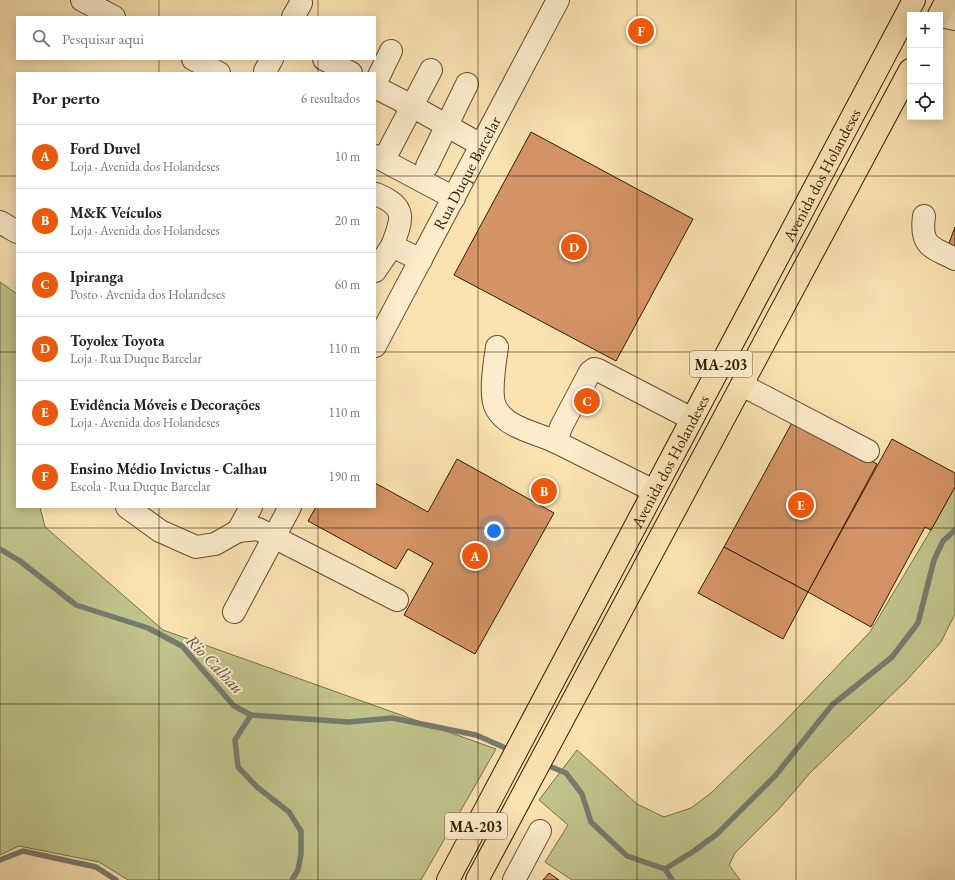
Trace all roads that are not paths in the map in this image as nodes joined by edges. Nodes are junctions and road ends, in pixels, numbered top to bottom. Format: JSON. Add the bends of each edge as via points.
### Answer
{"nodes":[{"id":1,"x":82,"y":0,"type":"edge"},
{"id":2,"x":558,"y":0,"type":"edge"},
{"id":3,"x":914,"y":0,"type":"edge"},
{"id":4,"x":947,"y":0,"type":"edge"},
{"id":5,"x":941,"y":12,"type":"edge"},
{"id":6,"x":112,"y":16,"type":"edge"},
{"id":7,"x":943,"y":16,"type":"edge"},
{"id":8,"x":955,"y":19,"type":"edge"},
{"id":9,"x":391,"y":51,"type":"dead end"},
{"id":10,"x":195,"y":60,"type":"edge"},
{"id":11,"x":324,"y":63,"type":"edge"},
{"id":12,"x":431,"y":70,"type":"dead end"},
{"id":13,"x":217,"y":72,"type":"edge"},
{"id":14,"x":348,"y":72,"type":"edge"},
{"id":15,"x":907,"y":76,"type":"edge"},
{"id":16,"x":376,"y":84,"type":"edge"},
{"id":17,"x":467,"y":84,"type":"dead end"},
{"id":18,"x":376,"y":87,"type":"edge"},
{"id":19,"x":412,"y":106,"type":"junction"},
{"id":20,"x":446,"y":125,"type":"junction"},
{"id":21,"x":481,"y":145,"type":"junction"},
{"id":22,"x":382,"y":153,"type":"edge"},
{"id":23,"x":427,"y":166,"type":"dead end"},
{"id":24,"x":376,"y":194,"type":"dead end"},
{"id":25,"x":454,"y":198,"type":"junction"},
{"id":26,"x":924,"y":216,"type":"dead end"},
{"id":27,"x":0,"y":222,"type":"edge"},
{"id":28,"x":16,"y":231,"type":"edge"},
{"id":29,"x":392,"y":246,"type":"junction"},
{"id":30,"x":421,"y":260,"type":"junction"},
{"id":31,"x":955,"y":260,"type":"edge"},
{"id":32,"x":376,"y":270,"type":"edge"},
{"id":33,"x":376,"y":344,"type":"edge"},
{"id":34,"x":496,"y":347,"type":"dead end"},
{"id":35,"x":742,"y":385,"type":"junction"},
{"id":36,"x":692,"y":419,"type":"junction"},
{"id":37,"x":556,"y":442,"type":"junction"},
{"id":38,"x":868,"y":451,"type":"dead end"},
{"id":39,"x":654,"y":490,"type":"junction"},
{"id":40,"x":129,"y":508,"type":"edge"},
{"id":41,"x":250,"y":508,"type":"edge"},
{"id":42,"x":289,"y":508,"type":"edge"},
{"id":43,"x":238,"y":531,"type":"junction"},
{"id":44,"x":274,"y":537,"type":"junction"},
{"id":45,"x":397,"y":600,"type":"dead end"},
{"id":46,"x":234,"y":612,"type":"dead end"},
{"id":47,"x":540,"y":831,"type":"dead end"},
{"id":48,"x":448,"y":880,"type":"edge"},
{"id":49,"x":477,"y":880,"type":"edge"},
{"id":50,"x":514,"y":880,"type":"edge"}],
"edges":[{"from":1,"to":6,"type":"street"},
{"from":2,"to":21,"type":"street","name":"Rua Duque Barcelar"},
{"from":3,"to":36,"type":"main road","name":"Avenida dos Holandeses","number":"MA-203"},
{"from":4,"to":5,"type":"main road"},
{"from":7,"to":8,"type":"street"},
{"from":9,"to":16,"type":"street"},
{"from":10,"to":13,"type":"street"},
{"from":11,"to":14,"type":"street"},
{"from":12,"to":19,"type":"street"},
{"from":15,"to":35,"type":"main road","name":"Avenida dos Holandeses","number":"MA-203"},
{"from":17,"to":20,"type":"street"},
{"from":18,"to":19,"type":"street"},
{"from":19,"to":20,"type":"street"},
{"from":19,"to":22,"type":"street"},
{"from":20,"to":21,"type":"street"},
{"from":20,"to":23,"type":"street"},
{"from":21,"to":25,"type":"street","name":"Rua Duque Barcelar"},
{"from":22,"to":25,"type":"street"},
{"from":24,"to":29,"type":"street","via":[[388,199],[400,214],[400,225]]},
{"from":25,"to":30,"type":"street","name":"Rua Duque Barcelar"},
{"from":26,"to":31,"type":"street","via":[[922,230],[925,239],[931,247]]},
{"from":27,"to":28,"type":"street"},
{"from":29,"to":30,"type":"street"},
{"from":29,"to":32,"type":"street"},
{"from":30,"to":33,"type":"street","name":"Rua Duque Barcelar"},
{"from":34,"to":37,"type":"street","via":[[492,381],[495,407],[505,419],[517,427]]},
{"from":35,"to":38,"type":"street"},
{"from":35,"to":49,"type":"main road","name":"Avenida dos Holandeses","number":"MA-203"},
{"from":36,"to":37,"type":"street","via":[[594,369],[561,427]]},
{"from":36,"to":39,"type":"main road","name":"Avenida dos Holandeses","number":"MA-203"},
{"from":37,"to":39,"type":"street"},
{"from":39,"to":48,"type":"main road","name":"Avenida dos Holandeses","number":"MA-203"},
{"from":40,"to":43,"type":"street","via":[[160,531],[196,547],[215,544]]},
{"from":41,"to":43,"type":"street"},
{"from":42,"to":44,"type":"street"},
{"from":43,"to":44,"type":"street","via":[[258,529]]},
{"from":44,"to":45,"type":"street"},
{"from":44,"to":46,"type":"street"},
{"from":47,"to":50,"type":"street"}]}
